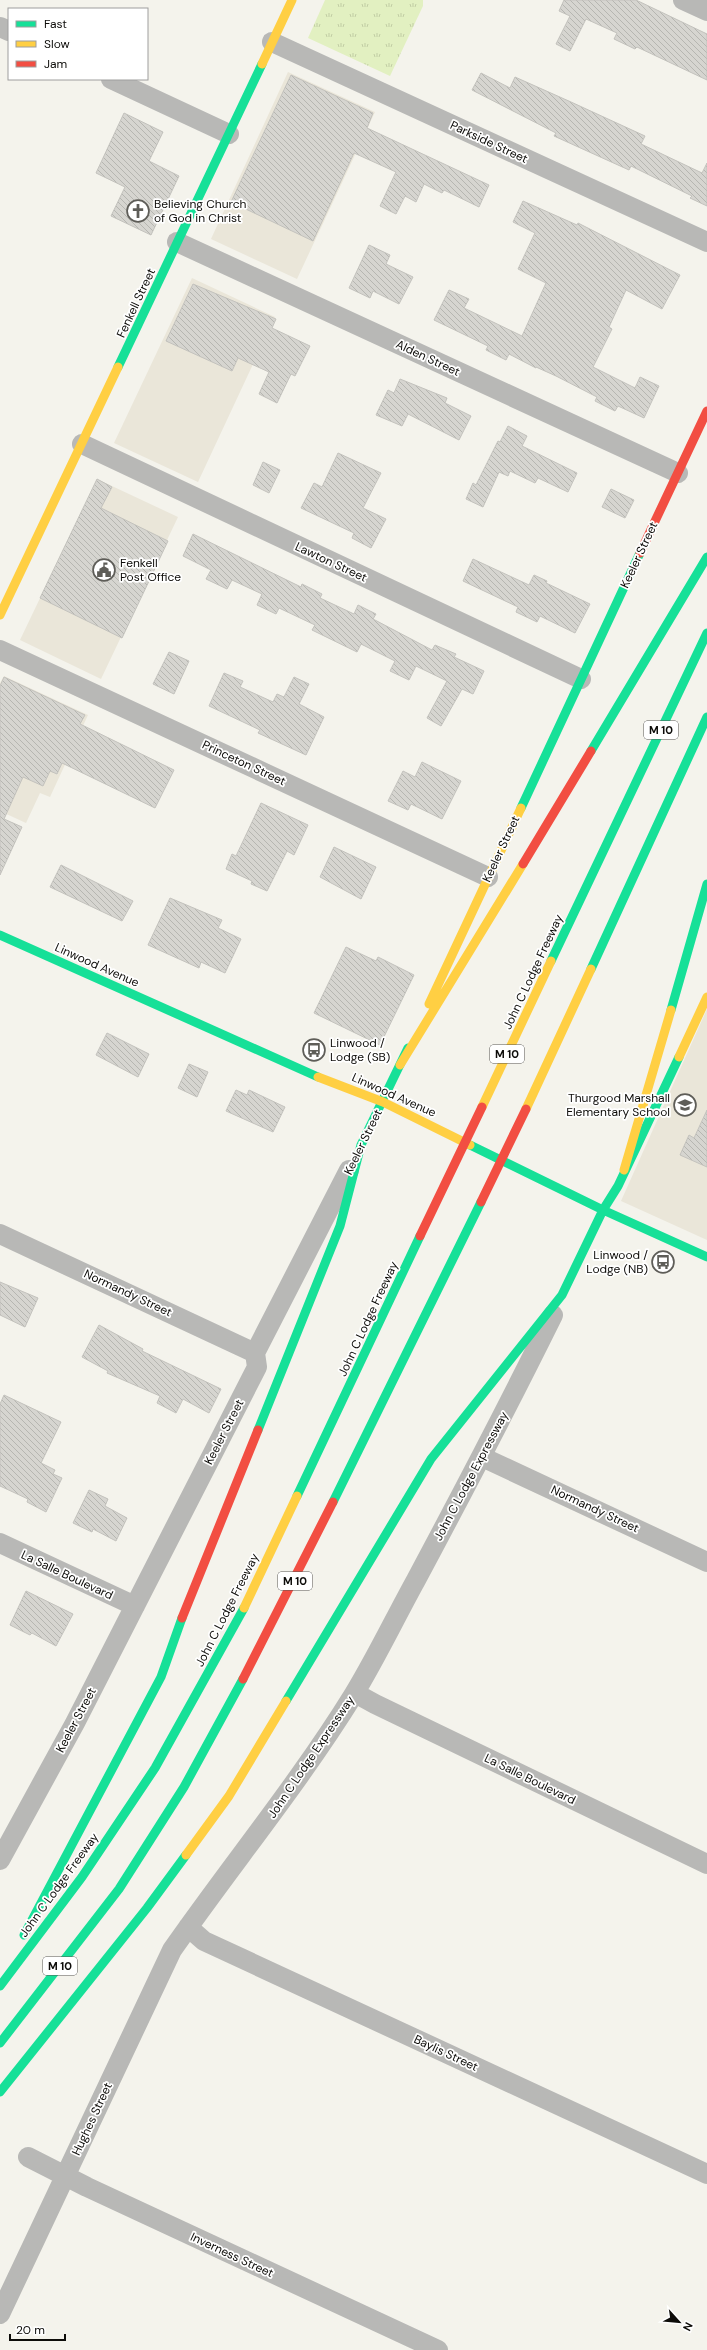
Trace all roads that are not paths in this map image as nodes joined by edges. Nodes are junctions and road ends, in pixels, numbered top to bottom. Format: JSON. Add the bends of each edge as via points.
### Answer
{"nodes":[{"id":1,"x":292,"y":0,"type":"edge"},
{"id":2,"x":684,"y":0,"type":"edge"},
{"id":3,"x":707,"y":11,"type":"edge"},
{"id":4,"x":272,"y":42,"type":"junction"},
{"id":5,"x":113,"y":80,"type":"edge"},
{"id":6,"x":229,"y":134,"type":"junction"},
{"id":7,"x":178,"y":242,"type":"junction"},
{"id":8,"x":707,"y":242,"type":"edge"},
{"id":9,"x":707,"y":412,"type":"edge"},
{"id":10,"x":82,"y":444,"type":"junction"},
{"id":11,"x":678,"y":473,"type":"junction"},
{"id":12,"x":707,"y":557,"type":"edge"},
{"id":13,"x":0,"y":615,"type":"edge"},
{"id":14,"x":707,"y":633,"type":"edge"},
{"id":15,"x":0,"y":650,"type":"edge"},
{"id":16,"x":581,"y":679,"type":"junction"},
{"id":17,"x":707,"y":717,"type":"edge"},
{"id":18,"x":488,"y":877,"type":"junction"},
{"id":19,"x":707,"y":884,"type":"edge"},
{"id":20,"x":0,"y":935,"type":"edge"},
{"id":21,"x":707,"y":997,"type":"edge"},
{"id":22,"x":400,"y":1065,"type":"junction"},
{"id":23,"x":383,"y":1102,"type":"junction"},
{"id":24,"x":361,"y":1145,"type":"junction"},
{"id":25,"x":624,"y":1170,"type":"junction"},
{"id":26,"x":603,"y":1210,"type":"junction"},
{"id":27,"x":0,"y":1234,"type":"edge"},
{"id":28,"x":707,"y":1257,"type":"edge"},
{"id":29,"x":562,"y":1295,"type":"junction"},
{"id":30,"x":255,"y":1353,"type":"junction"},
{"id":31,"x":482,"y":1457,"type":"junction"},
{"id":32,"x":0,"y":1543,"type":"edge"},
{"id":33,"x":707,"y":1562,"type":"edge"},
{"id":34,"x":135,"y":1606,"type":"junction"},
{"id":35,"x":355,"y":1693,"type":"junction"},
{"id":36,"x":1,"y":1856,"type":"edge"},
{"id":37,"x":707,"y":1864,"type":"edge"},
{"id":38,"x":188,"y":1927,"type":"junction"},
{"id":39,"x":0,"y":1979,"type":"edge"},
{"id":40,"x":0,"y":1986,"type":"edge"},
{"id":41,"x":0,"y":2043,"type":"edge"},
{"id":42,"x":0,"y":2092,"type":"edge"},
{"id":43,"x":28,"y":2156,"type":"dead end"},
{"id":44,"x":707,"y":2174,"type":"edge"},
{"id":45,"x":65,"y":2177,"type":"junction"},
{"id":46,"x":0,"y":2314,"type":"edge"},
{"id":47,"x":438,"y":2350,"type":"edge"}],
"edges":[{"from":1,"to":4,"type":"main road","name":"Fenkell Street"},
{"from":2,"to":3,"type":"street"},
{"from":4,"to":6,"type":"main road","name":"Fenkell Street"},
{"from":4,"to":8,"type":"street","name":"Parkside Street"},
{"from":5,"to":6,"type":"street"},
{"from":6,"to":7,"type":"main road","name":"Fenkell Street"},
{"from":7,"to":10,"type":"main road","name":"Fenkell Street"},
{"from":7,"to":11,"type":"street","name":"Alden Street"},
{"from":9,"to":11,"type":"main road","name":"Keeler Street"},
{"from":10,"to":13,"type":"main road","name":"Fenkell Street"},
{"from":10,"to":16,"type":"street","name":"Lawton Street"},
{"from":11,"to":16,"type":"main road","name":"Keeler Street"},
{"from":12,"to":22,"type":"main road","via":[[534,848]]},
{"from":14,"to":40,"type":"main road","name":"John C Lodge Freeway","number":"M 10","via":[[244,1607],[155,1768],[82,1877]]},
{"from":15,"to":18,"type":"street","name":"Princeton Street"},
{"from":16,"to":18,"type":"main road","name":"Keeler Street"},
{"from":17,"to":41,"type":"main road","number":"M 10","via":[[511,1141],[302,1567],[249,1669],[184,1786],[119,1889]]},
{"from":18,"to":22,"type":"main road","name":"Keeler Street"},
{"from":19,"to":25,"type":"main road"},
{"from":20,"to":23,"type":"main road","name":"Linwood Avenue","via":[[318,1077]]},
{"from":21,"to":25,"type":"main road","name":"John C Lodge Expressway"},
{"from":22,"to":23,"type":"main road","name":"Keeler Street"},
{"from":23,"to":24,"type":"main road","name":"Keeler Street"},
{"from":23,"to":26,"type":"main road","name":"Linwood Avenue"},
{"from":24,"to":30,"type":"street","name":"Keeler Street"},
{"from":24,"to":39,"type":"main road","via":[[340,1226],[160,1677],[125,1748]]},
{"from":25,"to":26,"type":"main road","name":"John C Lodge Expressway","via":[[618,1186]]},
{"from":26,"to":28,"type":"main road","name":"Linwood Avenue"},
{"from":26,"to":29,"type":"main road","name":"John C Lodge Expressway"},
{"from":27,"to":30,"type":"street","name":"Normandy Street"},
{"from":29,"to":31,"type":"street","name":"John C Lodge Expressway"},
{"from":29,"to":42,"type":"main road","via":[[431,1459],[229,1796],[147,1908]]},
{"from":30,"to":34,"type":"street","name":"Keeler Street","via":[[257,1367]]},
{"from":31,"to":33,"type":"street","name":"Normandy Street"},
{"from":31,"to":35,"type":"street","name":"John C Lodge Expressway"},
{"from":32,"to":34,"type":"street","name":"La Salle Boulevard"},
{"from":34,"to":36,"type":"street","name":"Keeler Street","via":[[75,1723]]},
{"from":35,"to":37,"type":"street","name":"La Salle Boulevard"},
{"from":35,"to":38,"type":"street","name":"John C Lodge Expressway","via":[[318,1751]]},
{"from":38,"to":44,"type":"street","name":"Baylis Street","via":[[204,1941]]},
{"from":38,"to":45,"type":"street","name":"Hughes Street","via":[[172,1950]]},
{"from":43,"to":45,"type":"street","name":"Inverness Street"},
{"from":45,"to":46,"type":"street","name":"Hughes Street"},
{"from":45,"to":47,"type":"street","name":"Inverness Street"}]}
